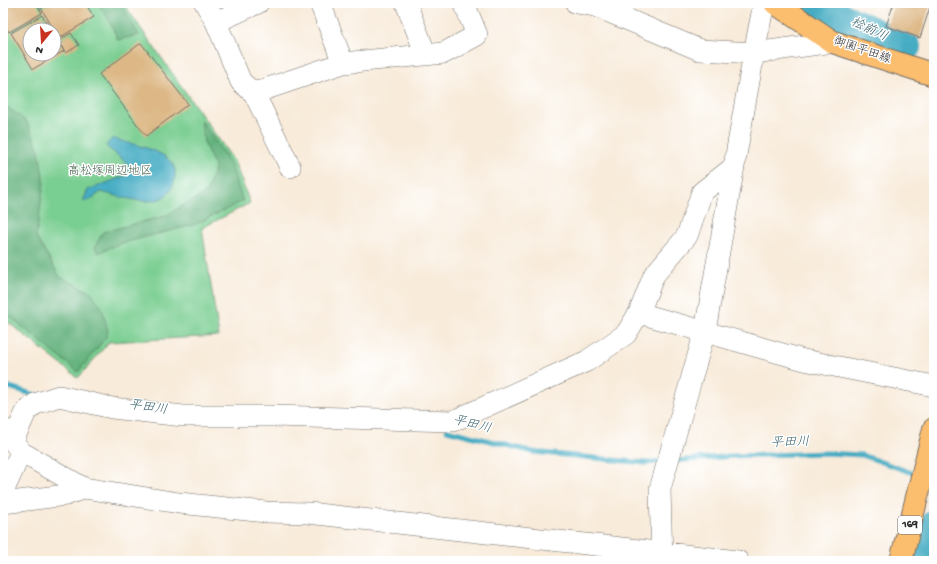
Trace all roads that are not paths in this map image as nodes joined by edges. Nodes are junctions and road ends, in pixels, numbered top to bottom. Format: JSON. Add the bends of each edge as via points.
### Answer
{"nodes":[{"id":1,"x":204,"y":3,"type":"edge"},
{"id":2,"x":258,"y":3,"type":"edge"},
{"id":3,"x":320,"y":3,"type":"edge"},
{"id":4,"x":406,"y":3,"type":"edge"},
{"id":5,"x":464,"y":3,"type":"edge"},
{"id":6,"x":576,"y":3,"type":"edge"},
{"id":7,"x":764,"y":3,"type":"edge"},
{"id":8,"x":775,"y":3,"type":"edge"},
{"id":9,"x":216,"y":22,"type":"junction"},
{"id":10,"x":833,"y":42,"type":"junction"},
{"id":11,"x":754,"y":53,"type":"junction"},
{"id":12,"x":426,"y":55,"type":"junction"},
{"id":13,"x":343,"y":63,"type":"junction"},
{"id":14,"x":934,"y":75,"type":"edge"},
{"id":15,"x":254,"y":93,"type":"junction"},
{"id":16,"x":290,"y":167,"type":"dead end"},
{"id":17,"x":734,"y":167,"type":"junction"},
{"id":18,"x":639,"y":314,"type":"junction"},
{"id":19,"x":705,"y":331,"type":"junction"},
{"id":20,"x":934,"y":386,"type":"edge"},
{"id":21,"x":934,"y":428,"type":"edge"},
{"id":22,"x":12,"y":440,"type":"edge"},
{"id":23,"x":84,"y":488,"type":"junction"},
{"id":24,"x":3,"y":492,"type":"edge"},
{"id":25,"x":3,"y":502,"type":"edge"},
{"id":26,"x":662,"y":556,"type":"edge"},
{"id":27,"x":738,"y":561,"type":"edge"},
{"id":28,"x":901,"y":561,"type":"edge"}],
"edges":[{"from":1,"to":9,"type":"street"},
{"from":2,"to":9,"type":"street"},
{"from":3,"to":13,"type":"street"},
{"from":4,"to":12,"type":"street"},
{"from":5,"to":12,"type":"street","via":[[476,35],[444,52]]},
{"from":6,"to":11,"type":"street","via":[[595,6],[700,50]]},
{"from":7,"to":11,"type":"street"},
{"from":8,"to":10,"type":"main road","name":"御園平田線"},
{"from":9,"to":15,"type":"street","via":[[241,82]]},
{"from":10,"to":11,"type":"street"},
{"from":10,"to":14,"type":"main road","name":"御園平田線"},
{"from":11,"to":17,"type":"street"},
{"from":12,"to":13,"type":"street"},
{"from":13,"to":15,"type":"street"},
{"from":15,"to":16,"type":"street"},
{"from":17,"to":18,"type":"street","via":[[702,192],[687,236],[654,275]]},
{"from":17,"to":19,"type":"street"},
{"from":18,"to":19,"type":"street"},
{"from":18,"to":22,"type":"street","via":[[626,334],[587,361],[453,421],[183,416],[112,408],[59,396],[35,404],[26,412]]},
{"from":19,"to":20,"type":"street","via":[[804,360]]},
{"from":19,"to":26,"type":"street","via":[[660,490]]},
{"from":21,"to":28,"type":"main road","number":"169"},
{"from":22,"to":23,"type":"street"},
{"from":22,"to":24,"type":"street"},
{"from":23,"to":25,"type":"street","via":[[66,495]]},
{"from":23,"to":26,"type":"street","via":[[211,506],[266,512],[308,513]]},
{"from":26,"to":27,"type":"street"}]}
